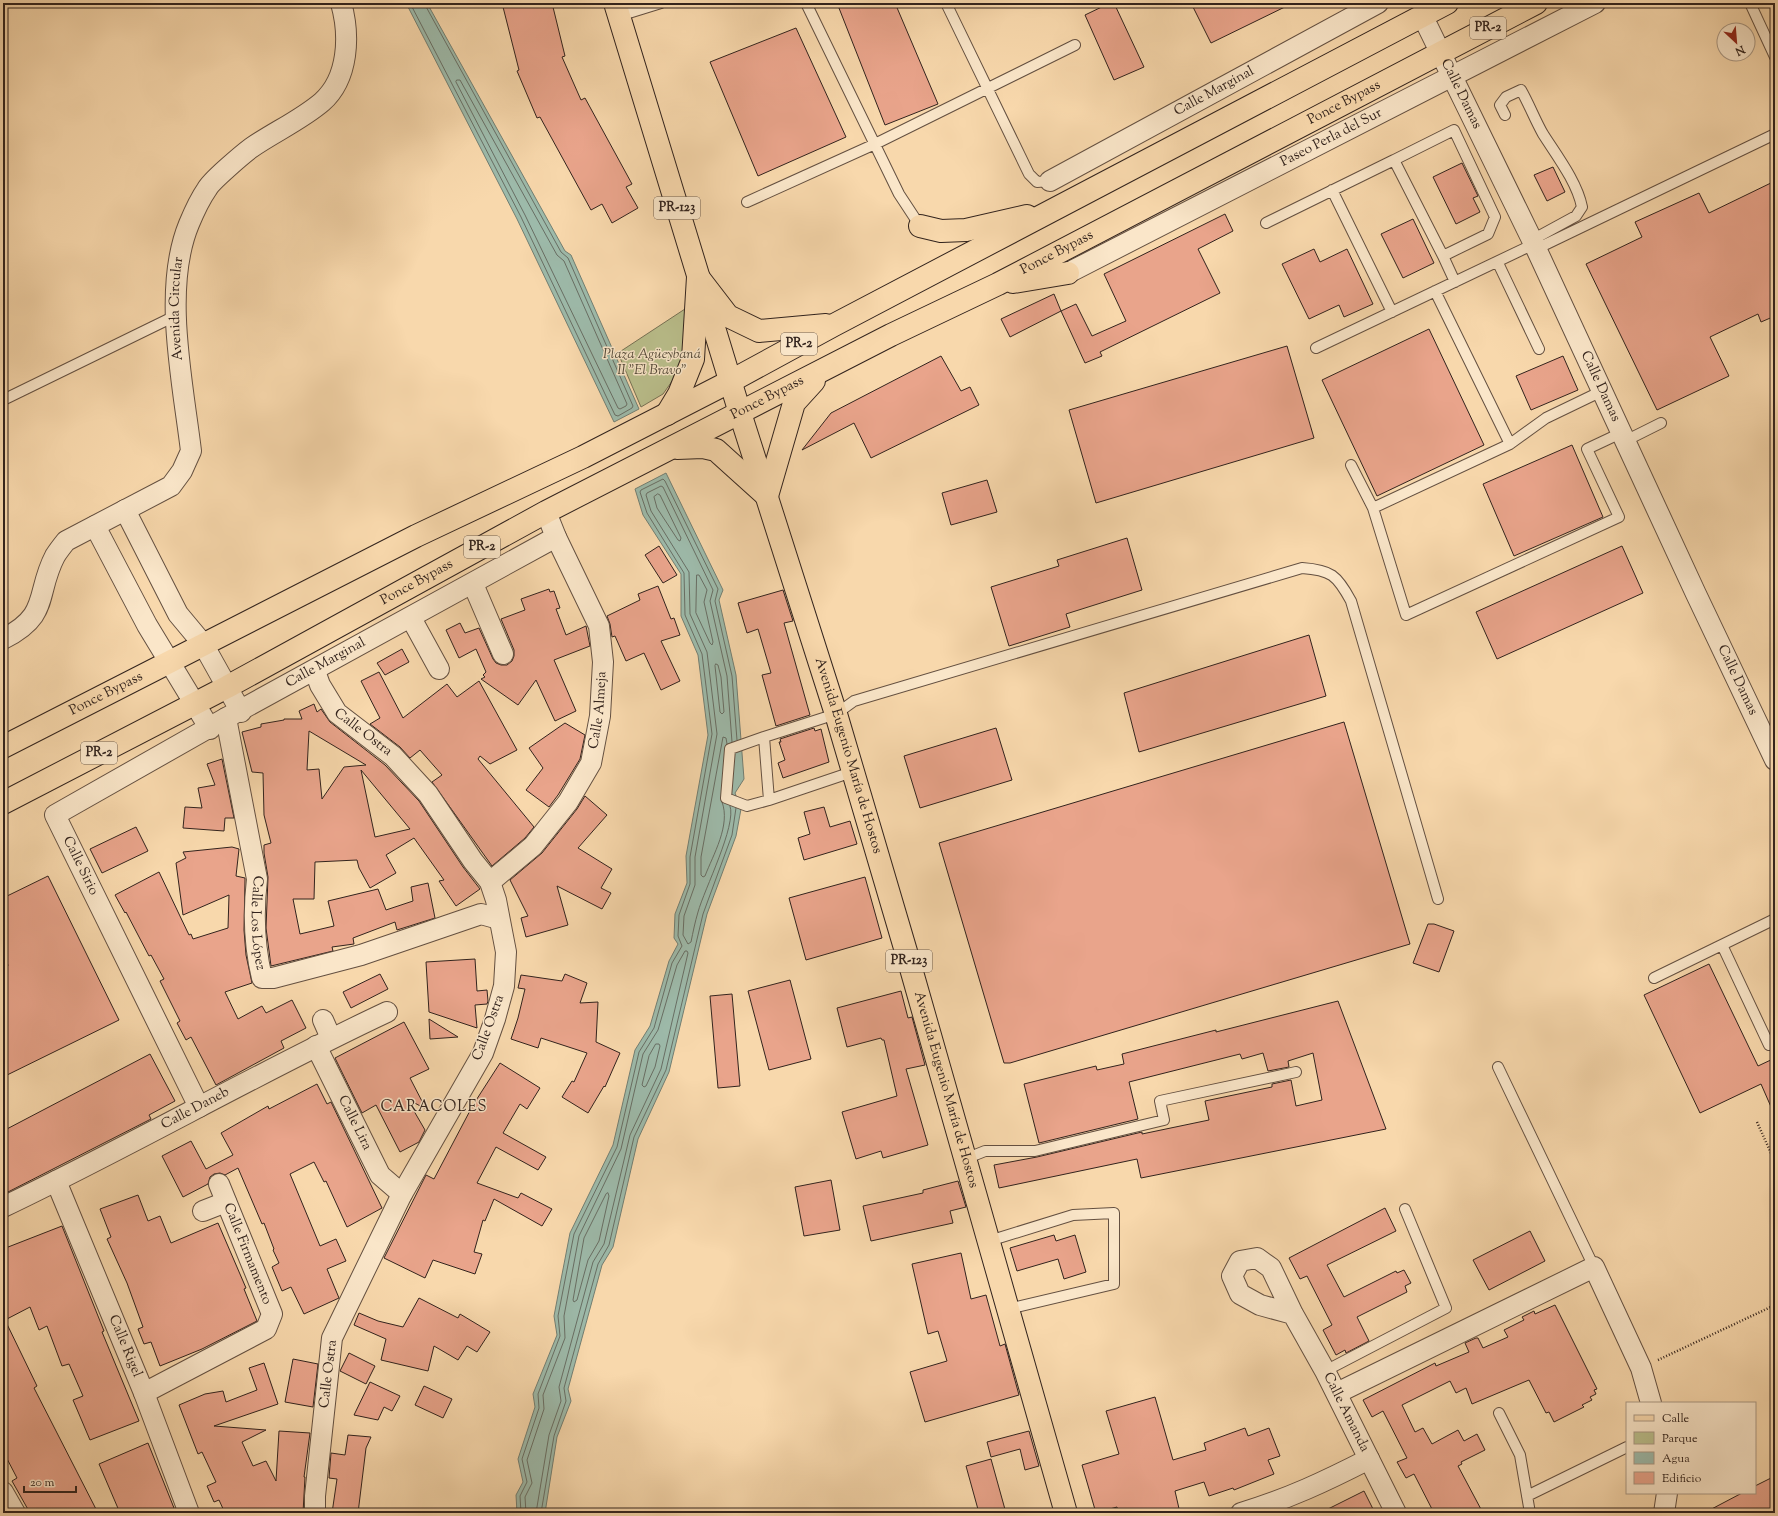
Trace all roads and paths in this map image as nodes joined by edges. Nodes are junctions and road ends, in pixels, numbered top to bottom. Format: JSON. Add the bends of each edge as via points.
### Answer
{"nodes":[{"id":1,"x":341,"y":3,"type":"edge"},
{"id":2,"x":661,"y":3,"type":"edge"},
{"id":3,"x":806,"y":3,"type":"edge"},
{"id":4,"x":946,"y":3,"type":"edge"},
{"id":5,"x":1378,"y":3,"type":"edge"},
{"id":6,"x":1447,"y":3,"type":"edge"},
{"id":7,"x":1536,"y":3,"type":"edge"},
{"id":8,"x":1595,"y":3,"type":"edge"},
{"id":9,"x":1750,"y":3,"type":"edge"},
{"id":10,"x":617,"y":9,"type":"edge"},
{"id":11,"x":1422,"y":15,"type":"junction"},
{"id":12,"x":1074,"y":45,"type":"dead end"},
{"id":13,"x":1440,"y":52,"type":"junction"},
{"id":14,"x":1775,"y":57,"type":"edge"},
{"id":15,"x":1452,"y":76,"type":"junction"},
{"id":16,"x":987,"y":88,"type":"junction"},
{"id":17,"x":1505,"y":115,"type":"dead end"},
{"id":18,"x":1775,"y":134,"type":"edge"},
{"id":19,"x":874,"y":144,"type":"junction"},
{"id":20,"x":1394,"y":160,"type":"junction"},
{"id":21,"x":1050,"y":180,"type":"joint"},
{"id":22,"x":1332,"y":190,"type":"junction"},
{"id":23,"x":747,"y":202,"type":"dead end"},
{"id":24,"x":1054,"y":210,"type":"junction"},
{"id":25,"x":1266,"y":222,"type":"dead end"},
{"id":26,"x":920,"y":226,"type":"joint"},
{"id":27,"x":1534,"y":244,"type":"junction"},
{"id":28,"x":1443,"y":256,"type":"junction"},
{"id":29,"x":1498,"y":263,"type":"junction"},
{"id":30,"x":1068,"y":274,"type":"joint"},
{"id":31,"x":698,"y":277,"type":"junction"},
{"id":32,"x":1455,"y":282,"type":"junction"},
{"id":33,"x":998,"y":284,"type":"junction"},
{"id":34,"x":1435,"y":292,"type":"junction"},
{"id":35,"x":1392,"y":312,"type":"junction"},
{"id":36,"x":175,"y":316,"type":"junction"},
{"id":37,"x":834,"y":325,"type":"junction"},
{"id":38,"x":1316,"y":348,"type":"dead end"},
{"id":39,"x":1539,"y":349,"type":"dead end"},
{"id":40,"x":824,"y":371,"type":"junction"},
{"id":41,"x":731,"y":382,"type":"junction"},
{"id":42,"x":1602,"y":391,"type":"junction"},
{"id":43,"x":3,"y":400,"type":"edge"},
{"id":44,"x":740,"y":413,"type":"junction"},
{"id":45,"x":667,"y":414,"type":"junction"},
{"id":46,"x":1661,"y":423,"type":"dead end"},
{"id":47,"x":1623,"y":437,"type":"junction"},
{"id":48,"x":1510,"y":444,"type":"junction"},
{"id":49,"x":670,"y":448,"type":"junction"},
{"id":50,"x":1351,"y":465,"type":"dead end"},
{"id":51,"x":767,"y":496,"type":"junction"},
{"id":52,"x":1372,"y":508,"type":"junction"},
{"id":53,"x":125,"y":510,"type":"junction"},
{"id":54,"x":546,"y":512,"type":"junction"},
{"id":55,"x":95,"y":526,"type":"junction"},
{"id":56,"x":556,"y":537,"type":"junction"},
{"id":57,"x":473,"y":584,"type":"junction"},
{"id":58,"x":411,"y":618,"type":"junction"},
{"id":59,"x":3,"y":639,"type":"edge"},
{"id":60,"x":203,"y":644,"type":"junction"},
{"id":61,"x":503,"y":654,"type":"dead end"},
{"id":62,"x":170,"y":660,"type":"junction"},
{"id":63,"x":440,"y":669,"type":"dead end"},
{"id":64,"x":315,"y":671,"type":"junction"},
{"id":65,"x":227,"y":687,"type":"junction"},
{"id":66,"x":194,"y":704,"type":"junction"},
{"id":67,"x":836,"y":714,"type":"junction"},
{"id":68,"x":226,"y":720,"type":"junction"},
{"id":69,"x":764,"y":737,"type":"junction"},
{"id":70,"x":3,"y":746,"type":"edge"},
{"id":71,"x":1775,"y":760,"type":"edge"},
{"id":72,"x":852,"y":772,"type":"junction"},
{"id":73,"x":39,"y":784,"type":"junction"},
{"id":74,"x":769,"y":800,"type":"junction"},
{"id":75,"x":3,"y":802,"type":"edge"},
{"id":76,"x":3,"y":812,"type":"edge"},
{"id":77,"x":490,"y":882,"type":"junction"},
{"id":78,"x":1438,"y":899,"type":"dead end"},
{"id":79,"x":500,"y":919,"type":"junction"},
{"id":80,"x":1775,"y":919,"type":"edge"},
{"id":81,"x":1722,"y":945,"type":"junction"},
{"id":82,"x":1654,"y":978,"type":"dead end"},
{"id":83,"x":387,"y":1012,"type":"dead end"},
{"id":84,"x":323,"y":1020,"type":"dead end"},
{"id":85,"x":323,"y":1042,"type":"junction"},
{"id":86,"x":1769,"y":1045,"type":"dead end"},
{"id":87,"x":1498,"y":1067,"type":"dead end"},
{"id":88,"x":1296,"y":1072,"type":"dead end"},
{"id":89,"x":199,"y":1106,"type":"junction"},
{"id":90,"x":1757,"y":1122,"type":"dead end"},
{"id":91,"x":965,"y":1159,"type":"junction"},
{"id":92,"x":1775,"y":1162,"type":"edge"},
{"id":93,"x":56,"y":1181,"type":"junction"},
{"id":94,"x":402,"y":1194,"type":"junction"},
{"id":95,"x":3,"y":1207,"type":"edge"},
{"id":96,"x":1405,"y":1209,"type":"dead end"},
{"id":97,"x":203,"y":1211,"type":"dead end"},
{"id":98,"x":988,"y":1240,"type":"junction"},
{"id":99,"x":1594,"y":1267,"type":"junction"},
{"id":100,"x":1775,"y":1305,"type":"edge"},
{"id":101,"x":1008,"y":1309,"type":"junction"},
{"id":102,"x":1293,"y":1314,"type":"dead end"},
{"id":103,"x":1640,"y":1368,"type":"junction"},
{"id":104,"x":1325,"y":1371,"type":"junction"},
{"id":105,"x":144,"y":1393,"type":"junction"},
{"id":106,"x":1337,"y":1393,"type":"junction"},
{"id":107,"x":1651,"y":1402,"type":"edge"},
{"id":108,"x":1499,"y":1413,"type":"dead end"},
{"id":109,"x":1626,"y":1447,"type":"edge"},
{"id":110,"x":1369,"y":1459,"type":"junction"},
{"id":111,"x":3,"y":1492,"type":"edge"},
{"id":112,"x":1667,"y":1494,"type":"edge"},
{"id":113,"x":1527,"y":1496,"type":"junction"},
{"id":114,"x":15,"y":1513,"type":"edge"},
{"id":115,"x":189,"y":1513,"type":"edge"},
{"id":116,"x":315,"y":1513,"type":"edge"},
{"id":117,"x":1066,"y":1513,"type":"edge"},
{"id":118,"x":1242,"y":1513,"type":"edge"},
{"id":119,"x":1396,"y":1513,"type":"edge"},
{"id":120,"x":1530,"y":1513,"type":"edge"},
{"id":121,"x":1664,"y":1513,"type":"edge"}],
"edges":[{"from":1,"to":36,"type":"street","name":"Avenida Circular","via":[[346,18],[347,34],[345,56],[337,81],[323,100],[250,149],[207,187],[189,225],[179,262]]},
{"from":2,"to":10,"type":"lane"},
{"from":3,"to":19,"type":"lane"},
{"from":4,"to":16,"type":"lane"},
{"from":5,"to":21,"type":"street","name":"Calle Marginal"},
{"from":6,"to":11,"type":"main road","name":"Ponce Bypass","number":"PR-2"},
{"from":7,"to":13,"type":"main road","name":"Ponce Bypass","number":"PR-2"},
{"from":8,"to":15,"type":"street","name":"Paseo Perla del Sur"},
{"from":9,"to":14,"type":"lane"},
{"from":10,"to":31,"type":"main road","name":"Avenida Eugenio María de Hostos","number":"PR-123"},
{"from":11,"to":13,"type":"street","name":"Calle Damas"},
{"from":11,"to":24,"type":"main road","name":"Ponce Bypass","number":"PR-2"},
{"from":12,"to":16,"type":"lane"},
{"from":13,"to":15,"type":"street","name":"Calle Damas"},
{"from":13,"to":33,"type":"main road","name":"Ponce Bypass","number":"PR-2"},
{"from":15,"to":27,"type":"street","name":"Calle Damas"},
{"from":15,"to":30,"type":"street","name":"Paseo Perla del Sur"},
{"from":16,"to":19,"type":"lane"},
{"from":16,"to":21,"type":"lane","via":[[1029,174],[1037,182]]},
{"from":17,"to":27,"type":"lane","via":[[1500,105],[1506,97],[1522,90],[1580,198],[1582,207],[1576,216]]},
{"from":18,"to":27,"type":"lane"},
{"from":19,"to":23,"type":"lane"},
{"from":19,"to":26,"type":"lane","via":[[899,194]]},
{"from":20,"to":22,"type":"lane"},
{"from":20,"to":28,"type":"lane"},
{"from":20,"to":28,"type":"lane","via":[[1454,130],[1495,217],[1488,234]]},
{"from":22,"to":25,"type":"lane"},
{"from":22,"to":35,"type":"lane"},
{"from":24,"to":26,"type":"main road","via":[[966,230],[941,231]]},
{"from":24,"to":37,"type":"main road","name":"Ponce Bypass","number":"PR-2"},
{"from":27,"to":29,"type":"lane"},
{"from":27,"to":42,"type":"street","name":"Calle Damas"},
{"from":28,"to":32,"type":"lane"},
{"from":29,"to":32,"type":"lane"},
{"from":29,"to":39,"type":"lane"},
{"from":30,"to":33,"type":"main road"},
{"from":31,"to":37,"type":"main road","via":[[728,316],[759,331]]},
{"from":31,"to":41,"type":"main road","name":"Avenida Eugenio María de Hostos","number":"PR-123"},
{"from":31,"to":45,"type":"main road","via":[[693,360],[679,394]]},
{"from":32,"to":34,"type":"lane"},
{"from":33,"to":40,"type":"main road","name":"Ponce Bypass","number":"PR-2","via":[[891,335]]},
{"from":34,"to":35,"type":"lane"},
{"from":34,"to":48,"type":"lane"},
{"from":35,"to":38,"type":"lane"},
{"from":36,"to":43,"type":"lane"},
{"from":36,"to":53,"type":"street","name":"Avenida Circular","via":[[191,451],[182,471],[170,486]]},
{"from":37,"to":41,"type":"main road","name":"Ponce Bypass","number":"PR-2"},
{"from":40,"to":44,"type":"main road","name":"Ponce Bypass","number":"PR-2"},
{"from":40,"to":51,"type":"main road","via":[[794,403]]},
{"from":41,"to":44,"type":"main road","name":"Avenida Eugenio María de Hostos","number":"PR-123"},
{"from":41,"to":45,"type":"main road","name":"Ponce Bypass","number":"PR-2"},
{"from":42,"to":47,"type":"street","name":"Calle Damas"},
{"from":42,"to":48,"type":"lane","via":[[1546,418]]},
{"from":44,"to":49,"type":"main road","name":"Ponce Bypass","number":"PR-2"},
{"from":44,"to":51,"type":"main road","name":"Avenida Eugenio María de Hostos","number":"PR-123"},
{"from":45,"to":60,"type":"main road","name":"Ponce Bypass","number":"PR-2","via":[[416,536]]},
{"from":46,"to":47,"type":"lane"},
{"from":47,"to":52,"type":"lane","via":[[1587,449],[1619,517],[1406,616]]},
{"from":47,"to":71,"type":"street","name":"Calle Damas"},
{"from":48,"to":52,"type":"lane"},
{"from":49,"to":51,"type":"main road","via":[[703,447],[716,450]]},
{"from":49,"to":54,"type":"main road","name":"Ponce Bypass","number":"PR-2"},
{"from":50,"to":52,"type":"lane"},
{"from":51,"to":67,"type":"main road","name":"Avenida Eugenio María de Hostos","number":"PR-123"},
{"from":53,"to":55,"type":"street","name":"Avenida Circular"},
{"from":53,"to":60,"type":"street","via":[[178,614]]},
{"from":54,"to":56,"type":"street","name":"Calle Almeja"},
{"from":54,"to":65,"type":"main road","name":"Ponce Bypass","number":"PR-2"},
{"from":55,"to":59,"type":"street","name":"Avenida Circular","via":[[66,541],[55,556],[41,602],[33,616],[18,632]]},
{"from":55,"to":62,"type":"street","via":[[147,625]]},
{"from":56,"to":57,"type":"street","name":"Calle Marginal"},
{"from":56,"to":77,"type":"street","name":"Calle Almeja","via":[[599,626],[603,662],[600,716],[591,763],[568,802],[533,846]]},
{"from":57,"to":58,"type":"street","name":"Calle Marginal"},
{"from":57,"to":61,"type":"street"},
{"from":58,"to":63,"type":"street"},
{"from":58,"to":64,"type":"street","name":"Calle Marginal"},
{"from":60,"to":62,"type":"main road","name":"Ponce Bypass","number":"PR-2"},
{"from":60,"to":65,"type":"street"},
{"from":62,"to":66,"type":"street"},
{"from":62,"to":70,"type":"main road","name":"Ponce Bypass","number":"PR-2"},
{"from":64,"to":68,"type":"street","name":"Calle Marginal"},
{"from":64,"to":77,"type":"street","name":"Calle Ostra","via":[[320,685],[337,713],[393,756],[428,794]]},
{"from":65,"to":66,"type":"main road","name":"Ponce Bypass","number":"PR-2"},
{"from":65,"to":68,"type":"street"},
{"from":66,"to":68,"type":"street"},
{"from":66,"to":73,"type":"main road","name":"Ponce Bypass","number":"PR-2"},
{"from":67,"to":69,"type":"lane"},
{"from":67,"to":72,"type":"main road","name":"Avenida Eugenio María de Hostos","number":"PR-123"},
{"from":67,"to":78,"type":"lane","via":[[854,702],[1302,568],[1323,570],[1341,583],[1351,601]]},
{"from":68,"to":79,"type":"street","name":"Calle Los López","via":[[258,879],[254,903],[257,956],[262,978],[273,978],[361,955],[481,914]]},
{"from":68,"to":89,"type":"street","name":"Calle Sirio","via":[[55,816]]},
{"from":69,"to":74,"type":"lane"},
{"from":69,"to":74,"type":"lane","via":[[730,748],[726,798],[747,806]]},
{"from":72,"to":74,"type":"lane"},
{"from":72,"to":91,"type":"main road","name":"Avenida Eugenio María de Hostos","number":"PR-123"},
{"from":73,"to":75,"type":"main road","name":"Ponce Bypass","number":"PR-2"},
{"from":73,"to":76,"type":"main road"},
{"from":77,"to":79,"type":"street","name":"Calle Ostra"},
{"from":79,"to":94,"type":"street","name":"Calle Ostra","via":[[506,952],[504,986],[483,1053]]},
{"from":80,"to":81,"type":"lane"},
{"from":81,"to":82,"type":"lane"},
{"from":81,"to":86,"type":"lane"},
{"from":83,"to":85,"type":"street","name":"Calle Daneb"},
{"from":84,"to":85,"type":"street","name":"Calle Lira"},
{"from":85,"to":89,"type":"street","name":"Calle Daneb"},
{"from":85,"to":94,"type":"street","name":"Calle Lira","via":[[380,1175]]},
{"from":87,"to":99,"type":"lane"},
{"from":88,"to":91,"type":"lane","via":[[1160,1101],[1164,1120],[1035,1151],[985,1151]]},
{"from":89,"to":93,"type":"street","name":"Calle Daneb"},
{"from":90,"to":92,"type":"path"},
{"from":91,"to":98,"type":"main road","name":"Avenida Eugenio María de Hostos","number":"PR-123"},
{"from":93,"to":95,"type":"street","name":"Calle Daneb"},
{"from":93,"to":105,"type":"street","name":"Calle Rigel"},
{"from":94,"to":116,"type":"street","name":"Calle Ostra","via":[[332,1338]]},
{"from":96,"to":104,"type":"lane","via":[[1446,1308]]},
{"from":97,"to":105,"type":"street","name":"Calle Firmamento","via":[[223,1193],[272,1314],[266,1329]]},
{"from":98,"to":101,"type":"main road","name":"Avenida Eugenio María de Hostos","number":"PR-123"},
{"from":98,"to":101,"type":"lane","via":[[1074,1215],[1114,1213],[1114,1284]]},
{"from":99,"to":103,"type":"street"},
{"from":99,"to":106,"type":"street"},
{"from":100,"to":103,"type":"path"},
{"from":101,"to":117,"type":"main road","name":"Avenida Eugenio María de Hostos","number":"PR-123"},
{"from":102,"to":104,"type":"street","name":"Calle Amanda"},
{"from":103,"to":107,"type":"street"},
{"from":104,"to":106,"type":"street","name":"Calle Amanda"},
{"from":105,"to":115,"type":"street","name":"Calle Rigel"},
{"from":106,"to":110,"type":"street","name":"Calle Amanda"},
{"from":108,"to":113,"type":"lane","via":[[1520,1456]]},
{"from":109,"to":113,"type":"lane"},
{"from":110,"to":118,"type":"street","via":[[1316,1487]]},
{"from":110,"to":119,"type":"street","name":"Calle Amanda"},
{"from":111,"to":114,"type":"street"},
{"from":112,"to":121,"type":"street"},
{"from":113,"to":120,"type":"lane"}]}
